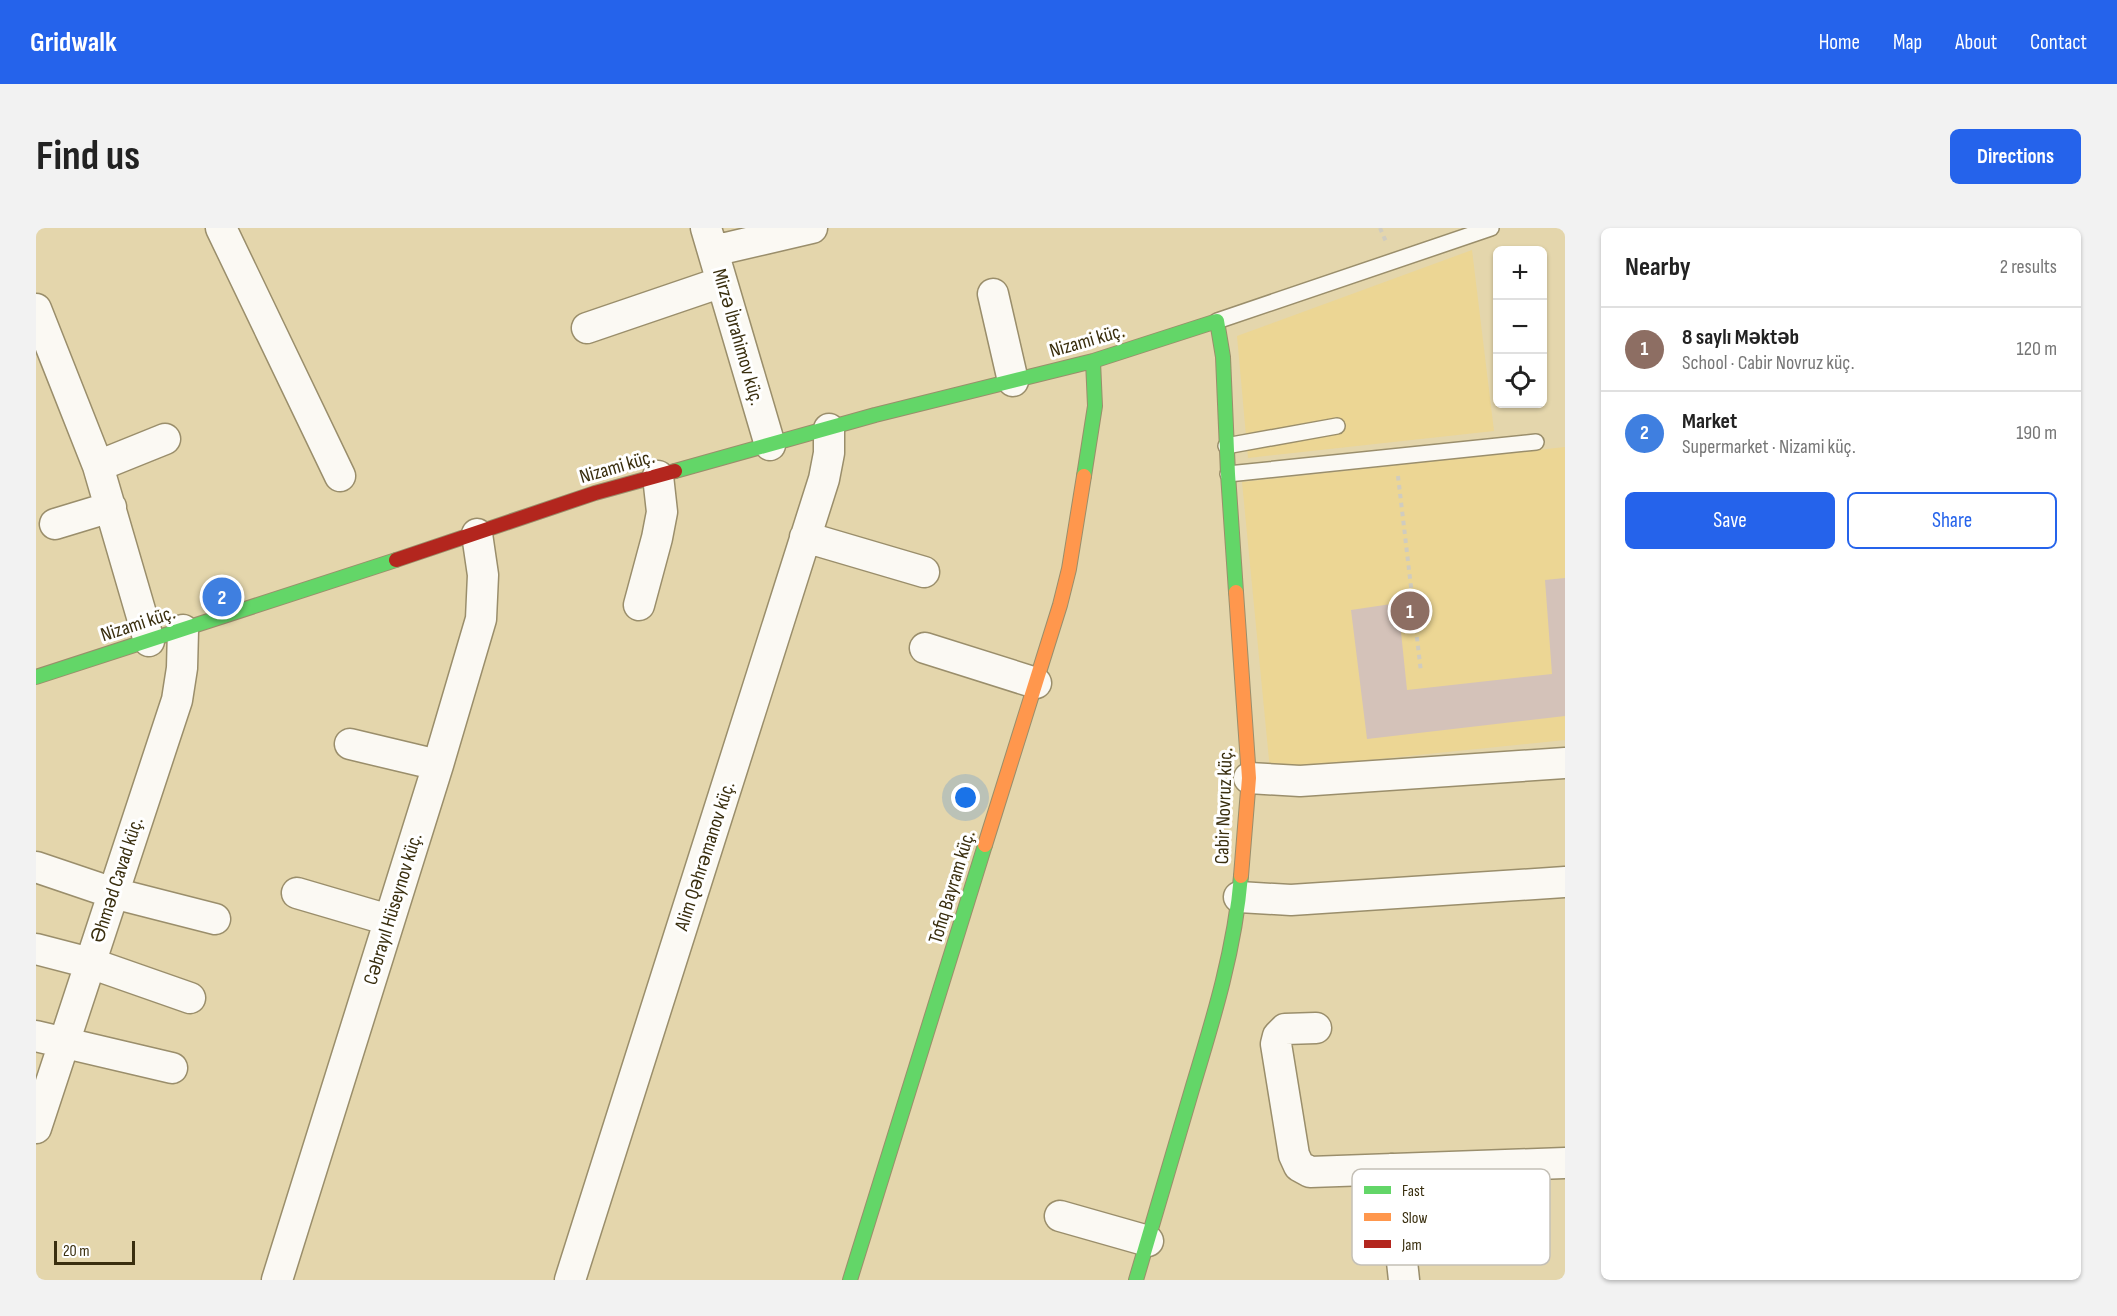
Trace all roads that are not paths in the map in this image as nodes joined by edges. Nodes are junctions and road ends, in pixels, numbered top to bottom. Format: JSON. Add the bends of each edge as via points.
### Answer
{"nodes":[{"id":1,"x":220,"y":228,"type":"edge"},
{"id":2,"x":812,"y":228,"type":"edge"},
{"id":3,"x":1491,"y":228,"type":"edge"},
{"id":4,"x":710,"y":240,"type":"edge"},
{"id":5,"x":722,"y":282,"type":"junction"},
{"id":6,"x":993,"y":294,"type":"dead end"},
{"id":7,"x":36,"y":309,"type":"edge"},
{"id":8,"x":1217,"y":321,"type":"junction"},
{"id":9,"x":587,"y":328,"type":"dead end"},
{"id":10,"x":1093,"y":361,"type":"junction"},
{"id":11,"x":1013,"y":381,"type":"junction"},
{"id":12,"x":1337,"y":426,"type":"dead end"},
{"id":13,"x":829,"y":429,"type":"junction"},
{"id":14,"x":165,"y":439,"type":"dead end"},
{"id":15,"x":1536,"y":442,"type":"dead end"},
{"id":16,"x":770,"y":445,"type":"junction"},
{"id":17,"x":1226,"y":446,"type":"junction"},
{"id":18,"x":98,"y":466,"type":"junction"},
{"id":19,"x":1228,"y":474,"type":"junction"},
{"id":20,"x":340,"y":476,"type":"dead end"},
{"id":21,"x":658,"y":476,"type":"junction"},
{"id":22,"x":111,"y":507,"type":"junction"},
{"id":23,"x":55,"y":524,"type":"dead end"},
{"id":24,"x":477,"y":534,"type":"junction"},
{"id":25,"x":806,"y":537,"type":"junction"},
{"id":26,"x":924,"y":572,"type":"dead end"},
{"id":27,"x":639,"y":605,"type":"dead end"},
{"id":28,"x":183,"y":630,"type":"junction"},
{"id":29,"x":148,"y":641,"type":"junction"},
{"id":30,"x":925,"y":648,"type":"dead end"},
{"id":31,"x":36,"y":677,"type":"edge"},
{"id":32,"x":1036,"y":683,"type":"junction"},
{"id":33,"x":350,"y":744,"type":"dead end"},
{"id":34,"x":1565,"y":763,"type":"edge"},
{"id":35,"x":438,"y":765,"type":"junction"},
{"id":36,"x":1249,"y":778,"type":"junction"},
{"id":37,"x":36,"y":867,"type":"edge"},
{"id":38,"x":1565,"y":882,"type":"edge"},
{"id":39,"x":113,"y":893,"type":"junction"},
{"id":40,"x":297,"y":893,"type":"dead end"},
{"id":41,"x":1239,"y":897,"type":"junction"},
{"id":42,"x":214,"y":919,"type":"dead end"},
{"id":43,"x":389,"y":920,"type":"junction"},
{"id":44,"x":36,"y":949,"type":"edge"},
{"id":45,"x":90,"y":963,"type":"junction"},
{"id":46,"x":190,"y":998,"type":"dead end"},
{"id":47,"x":1316,"y":1028,"type":"dead end"},
{"id":48,"x":50,"y":1040,"type":"edge"},
{"id":49,"x":172,"y":1068,"type":"dead end"},
{"id":50,"x":37,"y":1124,"type":"edge"},
{"id":51,"x":1565,"y":1163,"type":"edge"},
{"id":52,"x":1392,"y":1169,"type":"edge"},
{"id":53,"x":1352,"y":1170,"type":"edge"},
{"id":54,"x":1060,"y":1216,"type":"dead end"},
{"id":55,"x":1148,"y":1241,"type":"junction"},
{"id":56,"x":1402,"y":1265,"type":"edge"},
{"id":57,"x":277,"y":1280,"type":"edge"},
{"id":58,"x":570,"y":1280,"type":"edge"},
{"id":59,"x":850,"y":1280,"type":"edge"},
{"id":60,"x":1136,"y":1280,"type":"edge"},
{"id":61,"x":1404,"y":1280,"type":"edge"}],
"edges":[{"from":1,"to":20,"type":"street"},
{"from":2,"to":4,"type":"street"},
{"from":3,"to":8,"type":"lane"},
{"from":4,"to":5,"type":"street","name":"Mirzə İbrahimov küç."},
{"from":5,"to":9,"type":"street"},
{"from":5,"to":16,"type":"street","name":"Mirzə İbrahimov küç."},
{"from":6,"to":11,"type":"street"},
{"from":7,"to":18,"type":"street"},
{"from":8,"to":10,"type":"street","name":"Nizami küç."},
{"from":8,"to":17,"type":"street","name":"Cabir Novruz küç.","via":[[1223,357]]},
{"from":10,"to":11,"type":"street","name":"Nizami küç."},
{"from":10,"to":32,"type":"street","name":"Tofiq Bayram küç.","via":[[1095,406],[1069,569]]},
{"from":11,"to":13,"type":"street","name":"Nizami küç."},
{"from":12,"to":17,"type":"lane"},
{"from":13,"to":16,"type":"street","name":"Nizami küç."},
{"from":13,"to":25,"type":"street","name":"Alim Qəhrəmanov küç.","via":[[824,479]]},
{"from":14,"to":18,"type":"street"},
{"from":15,"to":19,"type":"lane"},
{"from":16,"to":21,"type":"street","name":"Nizami küç."},
{"from":17,"to":19,"type":"street","name":"Cabir Novruz küç."},
{"from":18,"to":22,"type":"street"},
{"from":19,"to":36,"type":"street","name":"Cabir Novruz küç."},
{"from":21,"to":24,"type":"street","name":"Nizami küç.","via":[[595,493]]},
{"from":21,"to":27,"type":"street","via":[[662,512]]},
{"from":22,"to":23,"type":"street"},
{"from":22,"to":29,"type":"street"},
{"from":24,"to":28,"type":"street","name":"Nizami küç."},
{"from":24,"to":35,"type":"street","name":"Cəbrayıl Hüseynov küç.","via":[[483,575],[481,619]]},
{"from":25,"to":26,"type":"street"},
{"from":25,"to":58,"type":"street","name":"Alim Qəhrəmanov küç."},
{"from":28,"to":29,"type":"street","name":"Nizami küç."},
{"from":28,"to":39,"type":"street","name":"Əhməd Cavad küç.","via":[[177,700]]},
{"from":29,"to":31,"type":"street","name":"Nizami küç."},
{"from":30,"to":32,"type":"street"},
{"from":32,"to":59,"type":"street","name":"Tofiq Bayram küç."},
{"from":33,"to":35,"type":"street"},
{"from":34,"to":36,"type":"street","via":[[1300,781]]},
{"from":35,"to":43,"type":"street","name":"Cəbrayıl Hüseynov küç."},
{"from":36,"to":41,"type":"street","name":"Cabir Novruz küç."},
{"from":37,"to":39,"type":"street"},
{"from":38,"to":41,"type":"street","via":[[1291,900]]},
{"from":39,"to":42,"type":"street"},
{"from":39,"to":45,"type":"street","name":"Əhməd Cavad küç."},
{"from":40,"to":43,"type":"street"},
{"from":41,"to":55,"type":"street","name":"Cabir Novruz küç.","via":[[1214,1017]]},
{"from":43,"to":57,"type":"street","name":"Cəbrayıl Hüseynov küç."},
{"from":44,"to":45,"type":"street"},
{"from":45,"to":46,"type":"street"},
{"from":45,"to":48,"type":"street","name":"Əhməd Cavad küç."},
{"from":47,"to":53,"type":"street","via":[[1285,1029],[1276,1044],[1294,1155],[1299,1166],[1310,1172]]},
{"from":48,"to":49,"type":"street"},
{"from":48,"to":50,"type":"street","name":"Əhməd Cavad küç."},
{"from":51,"to":52,"type":"street"},
{"from":54,"to":55,"type":"street"},
{"from":55,"to":60,"type":"street","name":"Cabir Novruz küç."},
{"from":56,"to":61,"type":"street"}]}
